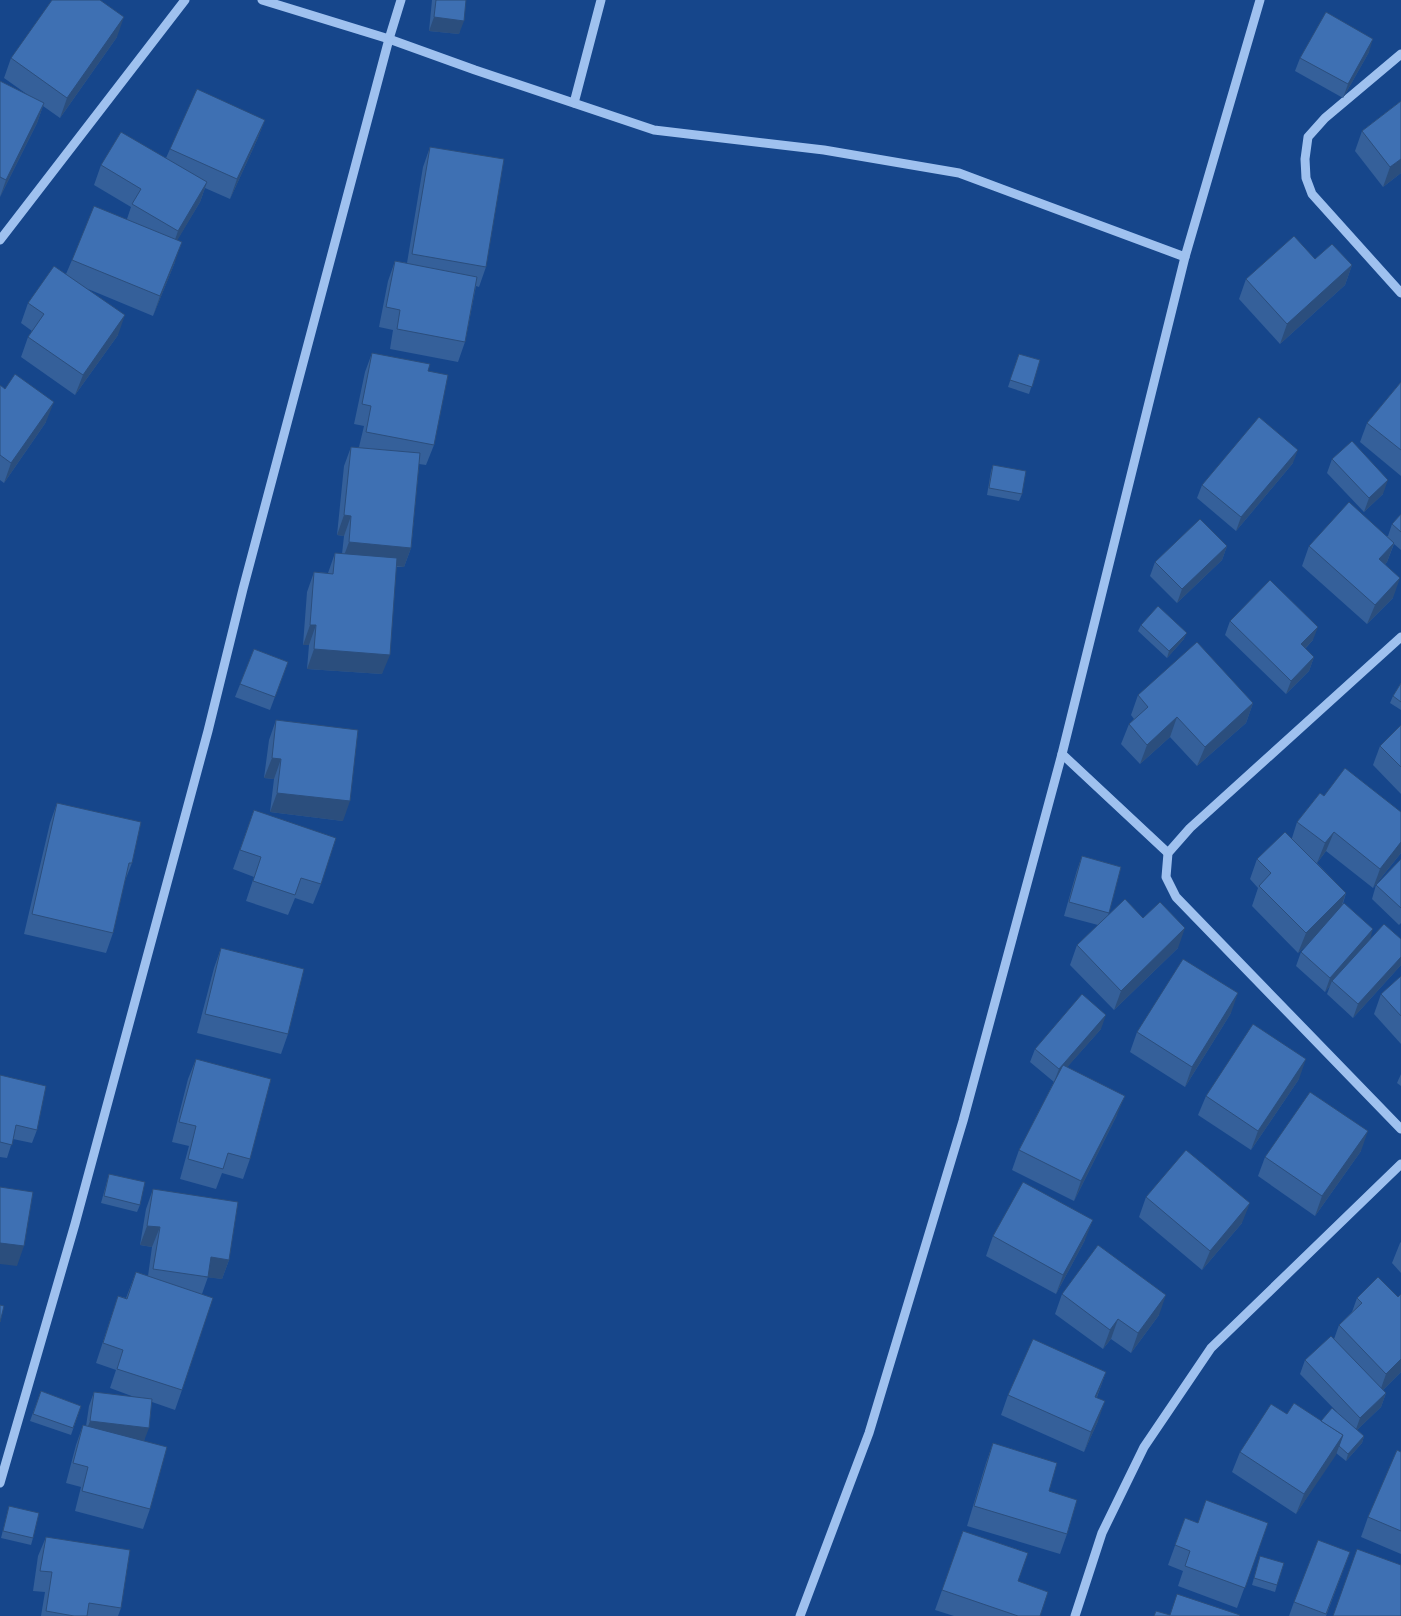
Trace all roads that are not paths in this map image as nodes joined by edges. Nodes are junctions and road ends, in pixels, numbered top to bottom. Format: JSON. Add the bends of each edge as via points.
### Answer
{"nodes":[{"id":1,"x":185,"y":0,"type":"edge"},
{"id":2,"x":262,"y":0,"type":"edge"},
{"id":3,"x":401,"y":0,"type":"edge"},
{"id":4,"x":601,"y":0,"type":"edge"},
{"id":5,"x":1260,"y":0,"type":"edge"},
{"id":6,"x":389,"y":39,"type":"junction"},
{"id":7,"x":1401,"y":54,"type":"edge"},
{"id":8,"x":574,"y":103,"type":"junction"},
{"id":9,"x":0,"y":240,"type":"edge"},
{"id":10,"x":1185,"y":257,"type":"junction"},
{"id":11,"x":1401,"y":293,"type":"edge"},
{"id":12,"x":1401,"y":637,"type":"edge"},
{"id":13,"x":1062,"y":754,"type":"junction"},
{"id":14,"x":1168,"y":853,"type":"junction"},
{"id":15,"x":1401,"y":1129,"type":"edge"},
{"id":16,"x":1401,"y":1164,"type":"edge"},
{"id":17,"x":0,"y":1483,"type":"edge"},
{"id":18,"x":800,"y":1616,"type":"edge"},
{"id":19,"x":1075,"y":1616,"type":"edge"}],
"edges":[{"from":1,"to":9,"type":"street"},
{"from":2,"to":6,"type":"street"},
{"from":3,"to":6,"type":"street"},
{"from":4,"to":8,"type":"street"},
{"from":5,"to":10,"type":"street"},
{"from":6,"to":8,"type":"street"},
{"from":6,"to":17,"type":"street","via":[[96,1149]]},
{"from":7,"to":11,"type":"street","via":[[1325,118],[1308,137],[1305,159],[1306,178],[1312,194]]},
{"from":8,"to":10,"type":"street","via":[[654,130],[824,150],[959,173]]},
{"from":10,"to":13,"type":"street"},
{"from":12,"to":14,"type":"street","via":[[1190,828]]},
{"from":13,"to":14,"type":"street"},
{"from":13,"to":18,"type":"street","via":[[962,1121],[875,1414]]},
{"from":14,"to":15,"type":"street","via":[[1166,877],[1176,896]]},
{"from":16,"to":19,"type":"street","via":[[1212,1348],[1144,1447],[1102,1533]]}]}
